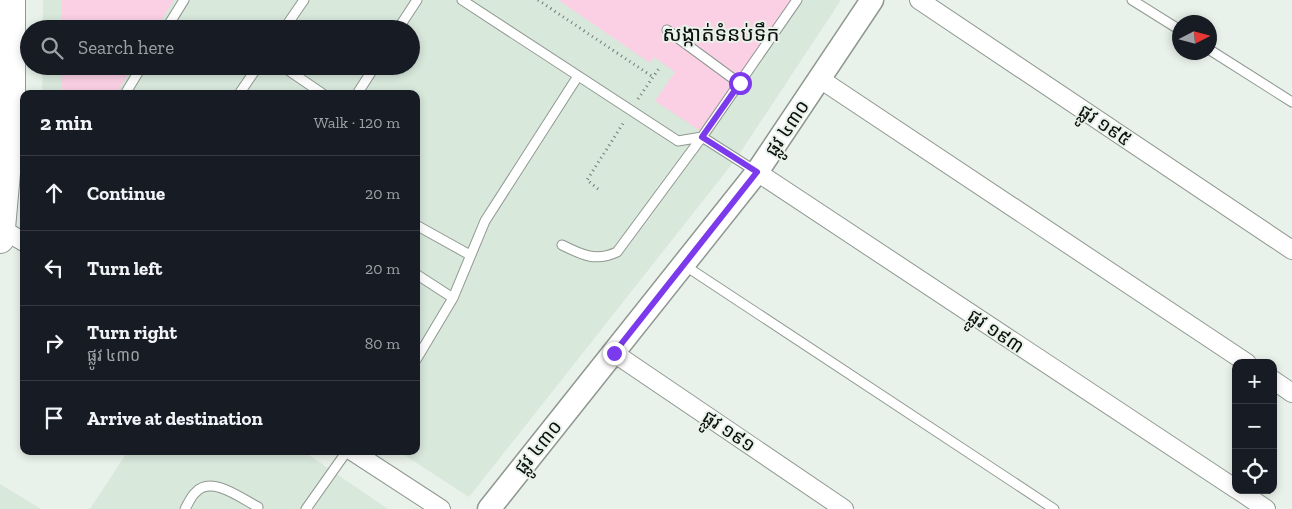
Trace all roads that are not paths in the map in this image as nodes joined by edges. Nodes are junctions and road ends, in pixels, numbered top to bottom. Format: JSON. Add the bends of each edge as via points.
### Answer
{"nodes":[{"id":1,"x":11,"y":0,"type":"edge"},
{"id":2,"x":184,"y":0,"type":"edge"},
{"id":3,"x":304,"y":0,"type":"edge"},
{"id":4,"x":417,"y":0,"type":"edge"},
{"id":5,"x":462,"y":0,"type":"edge"},
{"id":6,"x":797,"y":0,"type":"edge"},
{"id":7,"x":872,"y":0,"type":"edge"},
{"id":8,"x":919,"y":0,"type":"edge"},
{"id":9,"x":1132,"y":0,"type":"edge"},
{"id":10,"x":172,"y":20,"type":"edge"},
{"id":11,"x":290,"y":20,"type":"edge"},
{"id":12,"x":404,"y":20,"type":"edge"},
{"id":13,"x":1172,"y":25,"type":"edge"},
{"id":14,"x":668,"y":30,"type":"dead end"},
{"id":15,"x":1217,"y":54,"type":"edge"},
{"id":16,"x":137,"y":75,"type":"edge"},
{"id":17,"x":252,"y":75,"type":"edge"},
{"id":18,"x":295,"y":75,"type":"edge"},
{"id":19,"x":369,"y":75,"type":"edge"},
{"id":20,"x":578,"y":76,"type":"junction"},
{"id":21,"x":820,"y":79,"type":"junction"},
{"id":22,"x":740,"y":83,"type":"junction"},
{"id":23,"x":127,"y":90,"type":"edge"},
{"id":24,"x":242,"y":90,"type":"edge"},
{"id":25,"x":317,"y":90,"type":"edge"},
{"id":26,"x":360,"y":90,"type":"edge"},
{"id":27,"x":1292,"y":102,"type":"edge"},
{"id":28,"x":702,"y":137,"type":"junction"},
{"id":29,"x":757,"y":172,"type":"junction"},
{"id":30,"x":420,"y":227,"type":"edge"},
{"id":31,"x":6,"y":234,"type":"edge"},
{"id":32,"x":562,"y":245,"type":"dead end"},
{"id":33,"x":1292,"y":250,"type":"edge"},
{"id":34,"x":470,"y":255,"type":"junction"},
{"id":35,"x":683,"y":265,"type":"junction"},
{"id":36,"x":420,"y":277,"type":"edge"},
{"id":37,"x":453,"y":298,"type":"junction"},
{"id":38,"x":420,"y":353,"type":"edge"},
{"id":39,"x":614,"y":353,"type":"junction"},
{"id":40,"x":1241,"y":359,"type":"edge"},
{"id":41,"x":1277,"y":383,"type":"edge"},
{"id":42,"x":1292,"y":392,"type":"edge"},
{"id":43,"x":344,"y":455,"type":"edge"},
{"id":44,"x":358,"y":455,"type":"edge"},
{"id":45,"x":1232,"y":487,"type":"edge"},
{"id":46,"x":1243,"y":494,"type":"edge"},
{"id":47,"x":258,"y":507,"type":"dead end"},
{"id":48,"x":185,"y":509,"type":"edge"},
{"id":49,"x":306,"y":509,"type":"edge"},
{"id":50,"x":441,"y":509,"type":"edge"},
{"id":51,"x":490,"y":509,"type":"edge"},
{"id":52,"x":844,"y":509,"type":"edge"},
{"id":53,"x":1054,"y":509,"type":"edge"},
{"id":54,"x":1266,"y":509,"type":"edge"}],
"edges":[{"from":1,"to":31,"type":"main road","via":[[11,118]]},
{"from":2,"to":10,"type":"lane"},
{"from":3,"to":11,"type":"lane"},
{"from":4,"to":12,"type":"lane"},
{"from":5,"to":20,"type":"lane"},
{"from":6,"to":22,"type":"lane"},
{"from":7,"to":21,"type":"street","name":"ផ្លូវ ៤៣០"},
{"from":8,"to":33,"type":"street","name":"ផ្លូវ ១៩៥"},
{"from":9,"to":13,"type":"lane"},
{"from":14,"to":22,"type":"lane"},
{"from":15,"to":27,"type":"lane"},
{"from":16,"to":23,"type":"lane"},
{"from":17,"to":24,"type":"lane"},
{"from":18,"to":25,"type":"lane"},
{"from":19,"to":26,"type":"lane"},
{"from":20,"to":28,"type":"lane","via":[[678,141]]},
{"from":20,"to":34,"type":"lane","via":[[484,221]]},
{"from":21,"to":29,"type":"street","name":"ផ្លូវ ៤៣០"},
{"from":21,"to":40,"type":"street"},
{"from":22,"to":28,"type":"lane"},
{"from":28,"to":29,"type":"lane"},
{"from":28,"to":32,"type":"lane","via":[[617,252],[604,258],[586,257]]},
{"from":29,"to":35,"type":"street","name":"ផ្លូវ ៤៣០"},
{"from":29,"to":45,"type":"street","name":"ផ្លូវ ១៩៣"},
{"from":30,"to":34,"type":"lane"},
{"from":34,"to":37,"type":"lane"},
{"from":35,"to":39,"type":"street","name":"ផ្លូវ ៤៣០"},
{"from":35,"to":53,"type":"lane"},
{"from":36,"to":37,"type":"lane"},
{"from":37,"to":38,"type":"lane"},
{"from":39,"to":51,"type":"street","name":"ផ្លូវ ៤៣០"},
{"from":39,"to":52,"type":"street","name":"ផ្លូវ ១៩១"},
{"from":41,"to":42,"type":"street"},
{"from":43,"to":49,"type":"lane"},
{"from":44,"to":50,"type":"street"},
{"from":46,"to":54,"type":"street","name":"ផ្លូវ ១៩៣"},
{"from":47,"to":48,"type":"lane","via":[[217,486],[196,491]]}]}
